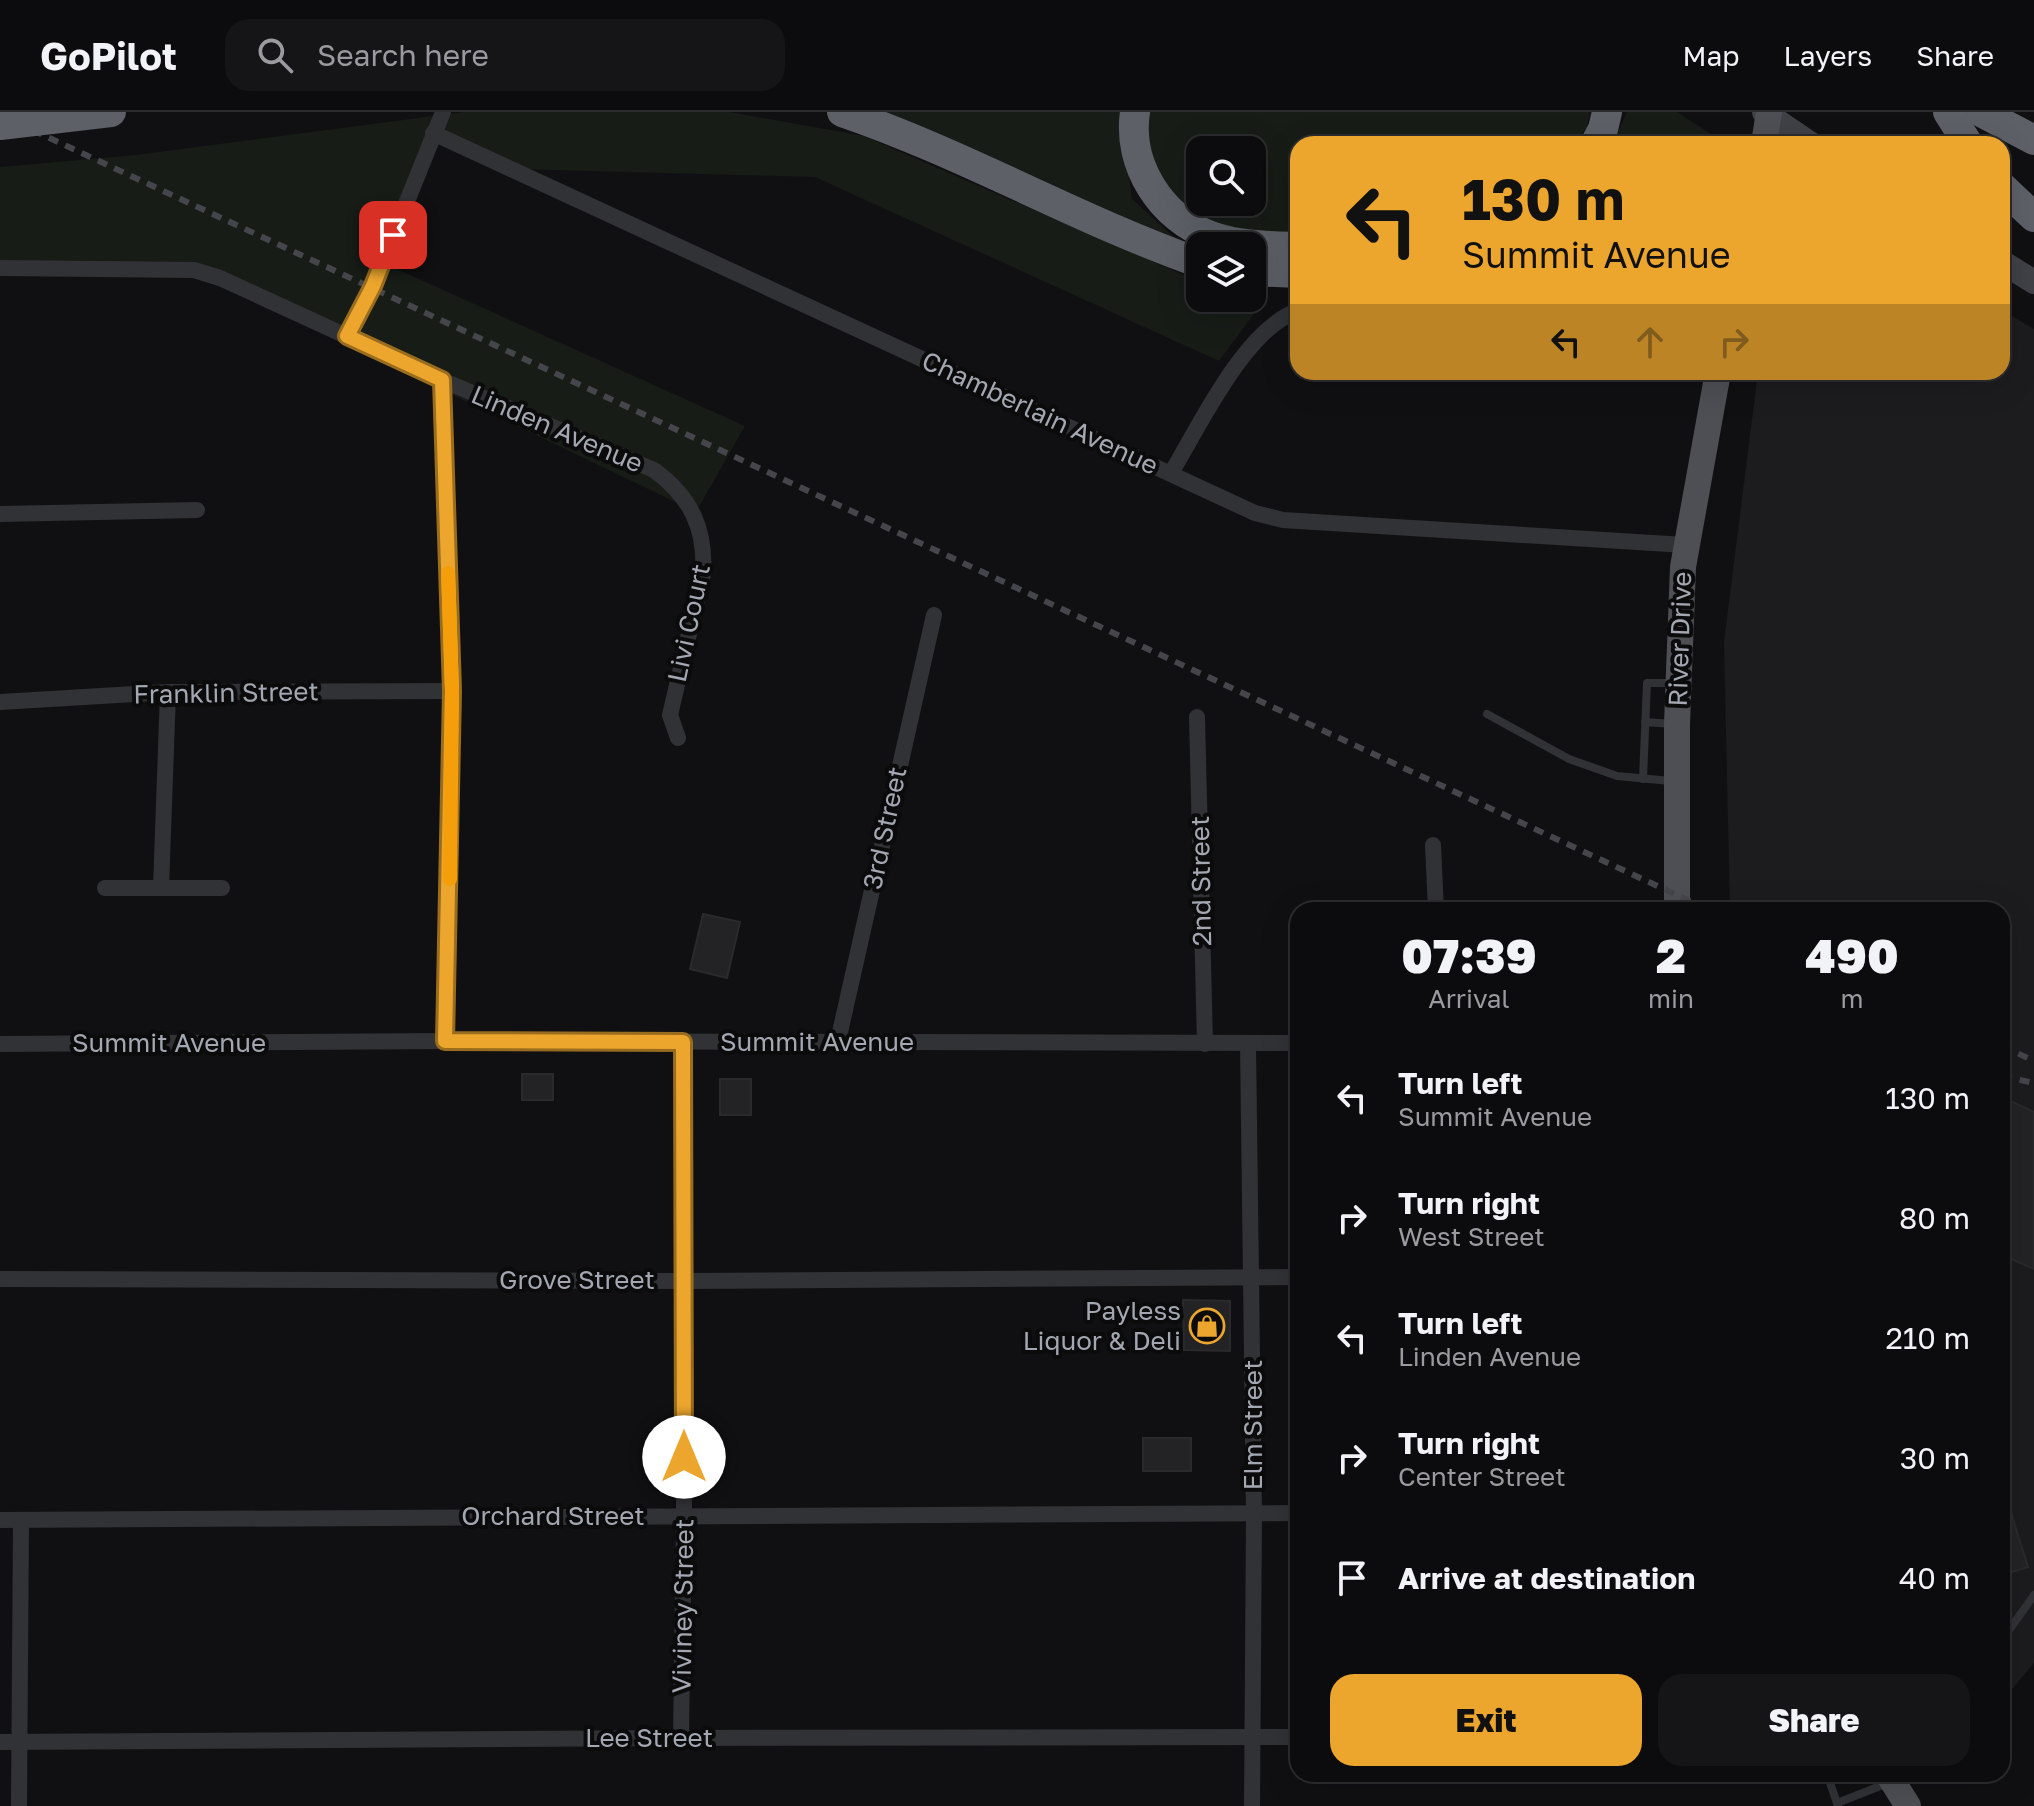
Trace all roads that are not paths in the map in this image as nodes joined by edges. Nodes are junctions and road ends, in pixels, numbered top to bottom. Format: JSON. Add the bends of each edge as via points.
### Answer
{"nodes":[{"id":1,"x":111,"y":112,"type":"edge"},
{"id":2,"x":443,"y":112,"type":"edge"},
{"id":3,"x":842,"y":112,"type":"edge"},
{"id":4,"x":1135,"y":112,"type":"edge"},
{"id":5,"x":1607,"y":112,"type":"edge"},
{"id":6,"x":1948,"y":112,"type":"edge"},
{"id":7,"x":1981,"y":112,"type":"edge"},
{"id":8,"x":1767,"y":113,"type":"edge"},
{"id":9,"x":0,"y":125,"type":"edge"},
{"id":10,"x":433,"y":133,"type":"junction"},
{"id":11,"x":1599,"y":136,"type":"edge"},
{"id":12,"x":1765,"y":136,"type":"edge"},
{"id":13,"x":1800,"y":136,"type":"edge"},
{"id":14,"x":1963,"y":136,"type":"edge"},
{"id":15,"x":2034,"y":140,"type":"edge"},
{"id":16,"x":2010,"y":194,"type":"edge"},
{"id":17,"x":2034,"y":217,"type":"edge"},
{"id":18,"x":1290,"y":246,"type":"edge"},
{"id":19,"x":1186,"y":258,"type":"edge"},
{"id":20,"x":2010,"y":267,"type":"edge"},
{"id":21,"x":0,"y":268,"type":"edge"},
{"id":22,"x":1266,"y":272,"type":"edge"},
{"id":23,"x":1290,"y":273,"type":"edge"},
{"id":24,"x":2034,"y":282,"type":"edge"},
{"id":25,"x":1290,"y":314,"type":"edge"},
{"id":26,"x":347,"y":336,"type":"junction"},
{"id":27,"x":442,"y":380,"type":"junction"},
{"id":28,"x":1716,"y":380,"type":"edge"},
{"id":29,"x":1171,"y":473,"type":"junction"},
{"id":30,"x":691,"y":508,"type":"joint"},
{"id":31,"x":197,"y":510,"type":"dead end"},
{"id":32,"x":0,"y":514,"type":"edge"},
{"id":33,"x":1685,"y":545,"type":"junction"},
{"id":34,"x":934,"y":615,"type":"dead end"},
{"id":35,"x":1678,"y":682,"type":"junction"},
{"id":36,"x":452,"y":691,"type":"junction"},
{"id":37,"x":168,"y":692,"type":"junction"},
{"id":38,"x":0,"y":702,"type":"edge"},
{"id":39,"x":1487,"y":714,"type":"dead end"},
{"id":40,"x":1197,"y":717,"type":"dead end"},
{"id":41,"x":1645,"y":722,"type":"junction"},
{"id":42,"x":1677,"y":724,"type":"junction"},
{"id":43,"x":678,"y":738,"type":"dead end"},
{"id":44,"x":1643,"y":779,"type":"junction"},
{"id":45,"x":1676,"y":782,"type":"junction"},
{"id":46,"x":1433,"y":845,"type":"dead end"},
{"id":47,"x":105,"y":888,"type":"dead end"},
{"id":48,"x":161,"y":888,"type":"junction"},
{"id":49,"x":222,"y":888,"type":"dead end"},
{"id":50,"x":1436,"y":902,"type":"edge"},
{"id":51,"x":1677,"y":902,"type":"edge"},
{"id":52,"x":445,"y":1041,"type":"junction"},
{"id":53,"x":838,"y":1041,"type":"junction"},
{"id":54,"x":683,"y":1042,"type":"junction"},
{"id":55,"x":1290,"y":1043,"type":"edge"},
{"id":56,"x":0,"y":1044,"type":"edge"},
{"id":57,"x":1205,"y":1044,"type":"junction"},
{"id":58,"x":1248,"y":1044,"type":"junction"},
{"id":59,"x":1290,"y":1277,"type":"edge"},
{"id":60,"x":1252,"y":1278,"type":"junction"},
{"id":61,"x":0,"y":1279,"type":"edge"},
{"id":62,"x":684,"y":1281,"type":"junction"},
{"id":63,"x":1254,"y":1513,"type":"junction"},
{"id":64,"x":1290,"y":1513,"type":"edge"},
{"id":65,"x":684,"y":1515,"type":"junction"},
{"id":66,"x":0,"y":1520,"type":"edge"},
{"id":67,"x":21,"y":1520,"type":"junction"},
{"id":68,"x":2034,"y":1595,"type":"edge"},
{"id":69,"x":2010,"y":1629,"type":"edge"},
{"id":70,"x":1252,"y":1737,"type":"junction"},
{"id":71,"x":1290,"y":1737,"type":"edge"},
{"id":72,"x":681,"y":1738,"type":"junction"},
{"id":73,"x":0,"y":1742,"type":"edge"},
{"id":74,"x":18,"y":1742,"type":"junction"},
{"id":75,"x":1830,"y":1782,"type":"edge"},
{"id":76,"x":1882,"y":1782,"type":"edge"},
{"id":77,"x":1893,"y":1782,"type":"edge"},
{"id":78,"x":1838,"y":1804,"type":"edge"},
{"id":79,"x":19,"y":1806,"type":"edge"},
{"id":80,"x":1252,"y":1806,"type":"edge"},
{"id":81,"x":1908,"y":1806,"type":"edge"}],
"edges":[{"from":1,"to":9,"type":"highway","bridge":true},
{"from":2,"to":10,"type":"street"},
{"from":3,"to":19,"type":"highway"},
{"from":4,"to":18,"type":"highway","via":[[1134,138],[1144,174],[1178,218],[1228,241]]},
{"from":5,"to":11,"type":"highway"},
{"from":6,"to":14,"type":"highway"},
{"from":7,"to":15,"type":"highway"},
{"from":8,"to":12,"type":"main road"},
{"from":8,"to":13,"type":"main road"},
{"from":10,"to":26,"type":"street","via":[[373,286]]},
{"from":10,"to":29,"type":"street","name":"Chamberlain Avenue"},
{"from":16,"to":17,"type":"highway"},
{"from":20,"to":24,"type":"main road"},
{"from":21,"to":26,"type":"street","name":"Linden Avenue","via":[[194,270]]},
{"from":22,"to":23,"type":"highway"},
{"from":25,"to":29,"type":"street","via":[[1243,355]]},
{"from":26,"to":27,"type":"street","name":"Linden Avenue"},
{"from":27,"to":30,"type":"street","name":"Linden Avenue","via":[[654,470],[672,482]]},
{"from":27,"to":36,"type":"street"},
{"from":28,"to":33,"type":"main road","name":"River Drive"},
{"from":29,"to":33,"type":"street","name":"Chamberlain Avenue","via":[[1255,513],[1283,520]]},
{"from":30,"to":43,"type":"street","name":"Livi Court","via":[[700,529],[703,574],[670,715]]},
{"from":31,"to":32,"type":"street"},
{"from":33,"to":35,"type":"main road","name":"River Drive"},
{"from":34,"to":53,"type":"street","name":"3rd Street"},
{"from":35,"to":41,"type":"lane","via":[[1647,683]]},
{"from":35,"to":42,"type":"main road","name":"River Drive"},
{"from":36,"to":37,"type":"street","name":"Franklin Street"},
{"from":36,"to":52,"type":"street"},
{"from":37,"to":38,"type":"street","name":"Franklin Street"},
{"from":37,"to":48,"type":"street"},
{"from":39,"to":44,"type":"lane","via":[[1569,759]]},
{"from":40,"to":57,"type":"street","name":"2nd Street"},
{"from":41,"to":42,"type":"lane"},
{"from":41,"to":44,"type":"lane"},
{"from":42,"to":45,"type":"main road","name":"River Drive"},
{"from":44,"to":45,"type":"lane"},
{"from":45,"to":51,"type":"main road","name":"River Drive"},
{"from":46,"to":50,"type":"street"},
{"from":47,"to":48,"type":"street"},
{"from":48,"to":49,"type":"street"},
{"from":52,"to":54,"type":"street","name":"Summit Avenue"},
{"from":52,"to":56,"type":"street","name":"Summit Avenue"},
{"from":53,"to":54,"type":"street","name":"Summit Avenue"},
{"from":53,"to":57,"type":"street","name":"Summit Avenue"},
{"from":54,"to":62,"type":"street","name":"Viviney Street"},
{"from":55,"to":58,"type":"street","name":"Summit Avenue"},
{"from":57,"to":58,"type":"street","name":"Summit Avenue"},
{"from":58,"to":60,"type":"street","name":"Elm Street"},
{"from":59,"to":60,"type":"street","name":"Grove Street"},
{"from":60,"to":62,"type":"street","name":"Grove Street"},
{"from":60,"to":63,"type":"street","name":"Elm Street"},
{"from":61,"to":62,"type":"street","name":"Grove Street"},
{"from":62,"to":65,"type":"street","name":"Viviney Street"},
{"from":63,"to":64,"type":"street","name":"Orchard Street"},
{"from":63,"to":65,"type":"street","name":"Orchard Street"},
{"from":63,"to":70,"type":"street","name":"Elm Street"},
{"from":65,"to":67,"type":"street","name":"Orchard Street"},
{"from":65,"to":72,"type":"street","name":"Viviney Street"},
{"from":66,"to":67,"type":"street","name":"Orchard Street"},
{"from":67,"to":74,"type":"street"},
{"from":68,"to":69,"type":"lane"},
{"from":70,"to":71,"type":"street","name":"Lee Street"},
{"from":70,"to":72,"type":"street","name":"Lee Street"},
{"from":70,"to":80,"type":"street","name":"Elm Street"},
{"from":72,"to":74,"type":"street","name":"Lee Street"},
{"from":73,"to":74,"type":"street","name":"Lee Street"},
{"from":74,"to":79,"type":"street"},
{"from":75,"to":78,"type":"lane"},
{"from":76,"to":78,"type":"lane"},
{"from":77,"to":81,"type":"main road"}]}
